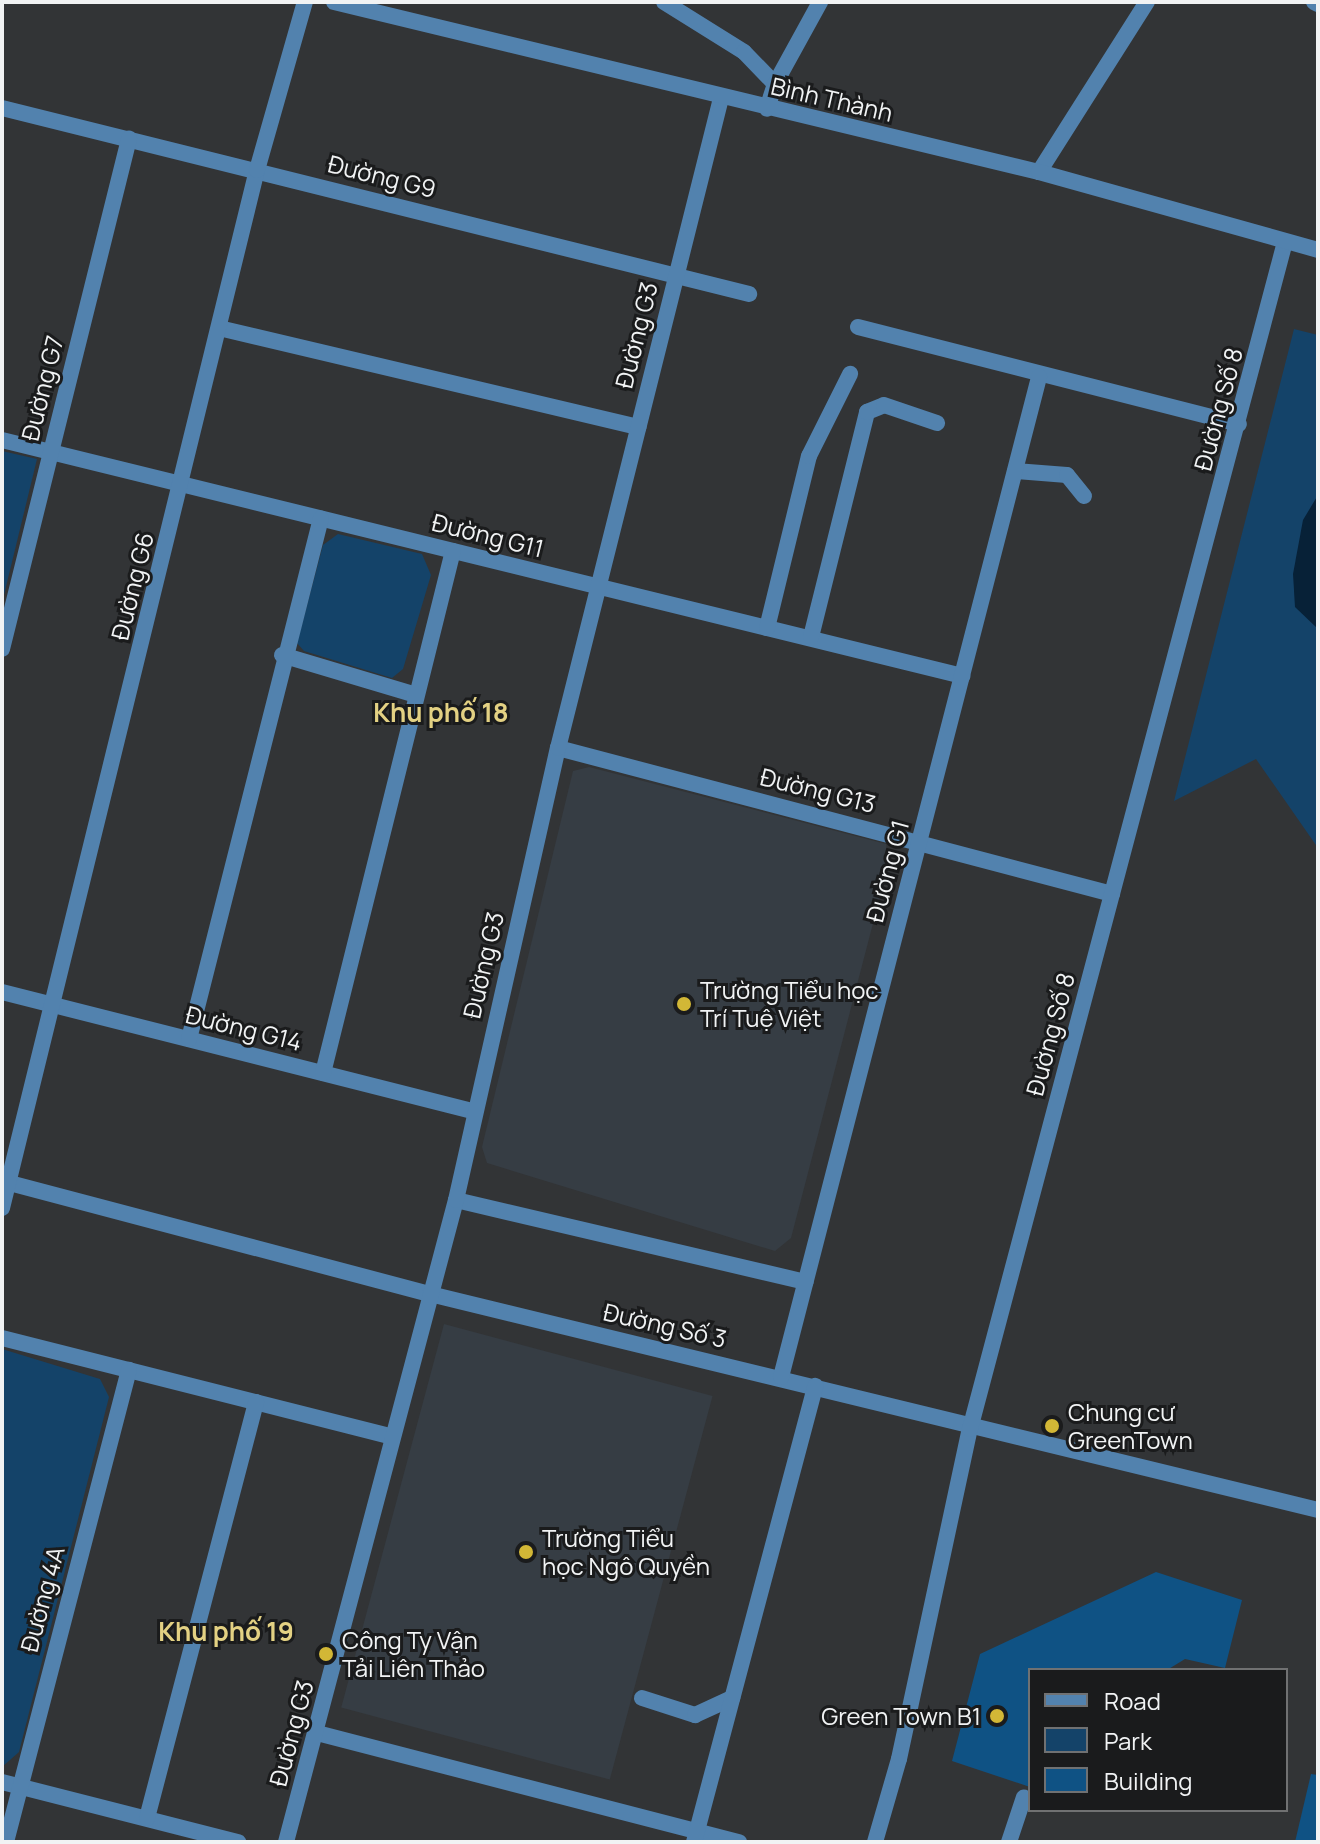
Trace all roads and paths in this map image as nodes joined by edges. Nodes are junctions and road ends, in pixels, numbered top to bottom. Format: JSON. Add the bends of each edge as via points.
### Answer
{"nodes":[{"id":1,"x":305,"y":2,"type":"edge"},
{"id":2,"x":334,"y":2,"type":"edge"},
{"id":3,"x":664,"y":2,"type":"edge"},
{"id":4,"x":820,"y":2,"type":"edge"},
{"id":5,"x":1147,"y":2,"type":"edge"},
{"id":6,"x":775,"y":84,"type":"junction"},
{"id":7,"x":721,"y":98,"type":"junction"},
{"id":8,"x":767,"y":109,"type":"junction"},
{"id":9,"x":3,"y":113,"type":"edge"},
{"id":10,"x":129,"y":139,"type":"junction"},
{"id":11,"x":257,"y":170,"type":"junction"},
{"id":12,"x":1039,"y":172,"type":"junction"},
{"id":13,"x":1285,"y":242,"type":"junction"},
{"id":14,"x":1318,"y":250,"type":"edge"},
{"id":15,"x":677,"y":272,"type":"junction"},
{"id":16,"x":749,"y":294,"type":"dead end"},
{"id":17,"x":858,"y":327,"type":"dead end"},
{"id":18,"x":219,"y":328,"type":"junction"},
{"id":19,"x":850,"y":374,"type":"dead end"},
{"id":20,"x":1039,"y":377,"type":"junction"},
{"id":21,"x":937,"y":423,"type":"dead end"},
{"id":22,"x":1239,"y":424,"type":"junction"},
{"id":23,"x":638,"y":427,"type":"junction"},
{"id":24,"x":2,"y":440,"type":"edge"},
{"id":25,"x":51,"y":452,"type":"junction"},
{"id":26,"x":1015,"y":471,"type":"junction"},
{"id":27,"x":181,"y":484,"type":"junction"},
{"id":28,"x":1084,"y":496,"type":"dead end"},
{"id":29,"x":321,"y":518,"type":"junction"},
{"id":30,"x":453,"y":551,"type":"junction"},
{"id":31,"x":597,"y":586,"type":"junction"},
{"id":32,"x":767,"y":628,"type":"junction"},
{"id":33,"x":811,"y":637,"type":"junction"},
{"id":34,"x":2,"y":649,"type":"edge"},
{"id":35,"x":282,"y":655,"type":"junction"},
{"id":36,"x":962,"y":676,"type":"junction"},
{"id":37,"x":416,"y":695,"type":"junction"},
{"id":38,"x":558,"y":748,"type":"junction"},
{"id":39,"x":920,"y":841,"type":"junction"},
{"id":40,"x":1112,"y":894,"type":"junction"},
{"id":41,"x":2,"y":992,"type":"edge"},
{"id":42,"x":53,"y":1005,"type":"junction"},
{"id":43,"x":189,"y":1039,"type":"junction"},
{"id":44,"x":323,"y":1073,"type":"junction"},
{"id":45,"x":474,"y":1111,"type":"junction"},
{"id":46,"x":5,"y":1182,"type":"edge"},
{"id":47,"x":456,"y":1200,"type":"junction"},
{"id":48,"x":2,"y":1208,"type":"edge"},
{"id":49,"x":805,"y":1282,"type":"junction"},
{"id":50,"x":430,"y":1294,"type":"junction"},
{"id":51,"x":2,"y":1338,"type":"edge"},
{"id":52,"x":129,"y":1370,"type":"junction"},
{"id":53,"x":781,"y":1377,"type":"junction"},
{"id":54,"x":815,"y":1386,"type":"junction"},
{"id":55,"x":256,"y":1402,"type":"junction"},
{"id":56,"x":970,"y":1429,"type":"junction"},
{"id":57,"x":389,"y":1436,"type":"junction"},
{"id":58,"x":1318,"y":1510,"type":"edge"},
{"id":59,"x":642,"y":1698,"type":"dead end"},
{"id":60,"x":732,"y":1698,"type":"junction"},
{"id":61,"x":317,"y":1733,"type":"junction"},
{"id":62,"x":10,"y":1784,"type":"edge"},
{"id":63,"x":1024,"y":1797,"type":"dead end"},
{"id":64,"x":147,"y":1818,"type":"junction"},
{"id":65,"x":695,"y":1836,"type":"edge"},
{"id":66,"x":6,"y":1842,"type":"edge"},
{"id":67,"x":238,"y":1842,"type":"edge"},
{"id":68,"x":286,"y":1842,"type":"edge"},
{"id":69,"x":739,"y":1842,"type":"edge"},
{"id":70,"x":875,"y":1842,"type":"edge"},
{"id":71,"x":1009,"y":1842,"type":"edge"}],
"edges":[{"from":1,"to":11,"type":"street","name":"Đường G6"},
{"from":2,"to":7,"type":"street","name":"Bình Thành"},
{"from":3,"to":6,"type":"street","via":[[744,52]]},
{"from":4,"to":6,"type":"street"},
{"from":5,"to":12,"type":"street"},
{"from":6,"to":8,"type":"street"},
{"from":7,"to":8,"type":"street","name":"Bình Thành"},
{"from":7,"to":15,"type":"street","name":"Đường G3"},
{"from":8,"to":12,"type":"street","name":"Bình Thành"},
{"from":9,"to":10,"type":"street","name":"Đường G9"},
{"from":10,"to":11,"type":"street","name":"Đường G9"},
{"from":10,"to":25,"type":"street","name":"Đường G7"},
{"from":11,"to":15,"type":"street","name":"Đường G9"},
{"from":11,"to":18,"type":"street","name":"Đường G6"},
{"from":12,"to":13,"type":"street","name":"Bình Thành"},
{"from":13,"to":14,"type":"street","name":"Bình Thành"},
{"from":13,"to":22,"type":"street","name":"Đường Số 8"},
{"from":15,"to":16,"type":"street","name":"Đường G9"},
{"from":15,"to":23,"type":"street","name":"Đường G3"},
{"from":17,"to":20,"type":"street"},
{"from":18,"to":23,"type":"street"},
{"from":18,"to":27,"type":"street","name":"Đường G6"},
{"from":19,"to":32,"type":"street","via":[[809,456]]},
{"from":20,"to":22,"type":"street"},
{"from":20,"to":26,"type":"street","name":"Đường G1"},
{"from":21,"to":33,"type":"street","via":[[884,405],[867,412]]},
{"from":22,"to":40,"type":"street","name":"Đường Số 8"},
{"from":23,"to":31,"type":"street","name":"Đường G3"},
{"from":24,"to":25,"type":"street","name":"Đường G11"},
{"from":25,"to":27,"type":"street","name":"Đường G11"},
{"from":25,"to":34,"type":"street","name":"Đường G7"},
{"from":26,"to":28,"type":"street","via":[[1067,475]]},
{"from":26,"to":36,"type":"street","name":"Đường G1"},
{"from":27,"to":29,"type":"street","name":"Đường G11"},
{"from":27,"to":42,"type":"street","name":"Đường G6"},
{"from":29,"to":30,"type":"street","name":"Đường G11"},
{"from":29,"to":35,"type":"street"},
{"from":30,"to":31,"type":"street","name":"Đường G11"},
{"from":30,"to":37,"type":"street"},
{"from":31,"to":32,"type":"street","name":"Đường G11"},
{"from":31,"to":38,"type":"street","name":"Đường G3"},
{"from":32,"to":33,"type":"street","name":"Đường G11"},
{"from":33,"to":36,"type":"street","name":"Đường G11"},
{"from":35,"to":37,"type":"street"},
{"from":35,"to":43,"type":"street"},
{"from":36,"to":39,"type":"street","name":"Đường G1"},
{"from":37,"to":44,"type":"street"},
{"from":38,"to":39,"type":"street","name":"Đường G13"},
{"from":38,"to":45,"type":"street","name":"Đường G3"},
{"from":39,"to":40,"type":"street","name":"Đường G13"},
{"from":39,"to":49,"type":"street","name":"Đường G1"},
{"from":40,"to":56,"type":"street","name":"Đường Số 8"},
{"from":41,"to":42,"type":"street","name":"Đường G14"},
{"from":42,"to":43,"type":"street","name":"Đường G14"},
{"from":42,"to":46,"type":"street","name":"Đường G6"},
{"from":43,"to":44,"type":"street","name":"Đường G14"},
{"from":44,"to":45,"type":"street","name":"Đường G14"},
{"from":45,"to":47,"type":"street","name":"Đường G3"},
{"from":46,"to":48,"type":"street","name":"Đường G6"},
{"from":46,"to":50,"type":"street","name":"Đường Số 3"},
{"from":47,"to":49,"type":"street"},
{"from":47,"to":50,"type":"street","name":"Đường G3"},
{"from":49,"to":53,"type":"street","name":"Đường G1"},
{"from":50,"to":53,"type":"street","name":"Đường Số 3"},
{"from":50,"to":57,"type":"street","name":"Đường G3"},
{"from":51,"to":52,"type":"street"},
{"from":52,"to":55,"type":"street"},
{"from":52,"to":62,"type":"street","name":"Đường 4A"},
{"from":53,"to":54,"type":"street","name":"Đường Số 3"},
{"from":54,"to":56,"type":"street","name":"Đường Số 3"},
{"from":54,"to":60,"type":"street"},
{"from":55,"to":57,"type":"street"},
{"from":55,"to":64,"type":"street"},
{"from":56,"to":58,"type":"street","name":"Đường Số 3"},
{"from":56,"to":70,"type":"street","name":"Đường Số 8","via":[[899,1759]]},
{"from":57,"to":61,"type":"street","name":"Đường G3"},
{"from":59,"to":60,"type":"street","via":[[695,1715]]},
{"from":60,"to":65,"type":"street"},
{"from":61,"to":65,"type":"street"},
{"from":61,"to":68,"type":"street","name":"Đường G3"},
{"from":62,"to":64,"type":"street"},
{"from":62,"to":66,"type":"street","name":"Đường 4A"},
{"from":63,"to":71,"type":"street"},
{"from":64,"to":67,"type":"street"},
{"from":65,"to":69,"type":"street"}]}
